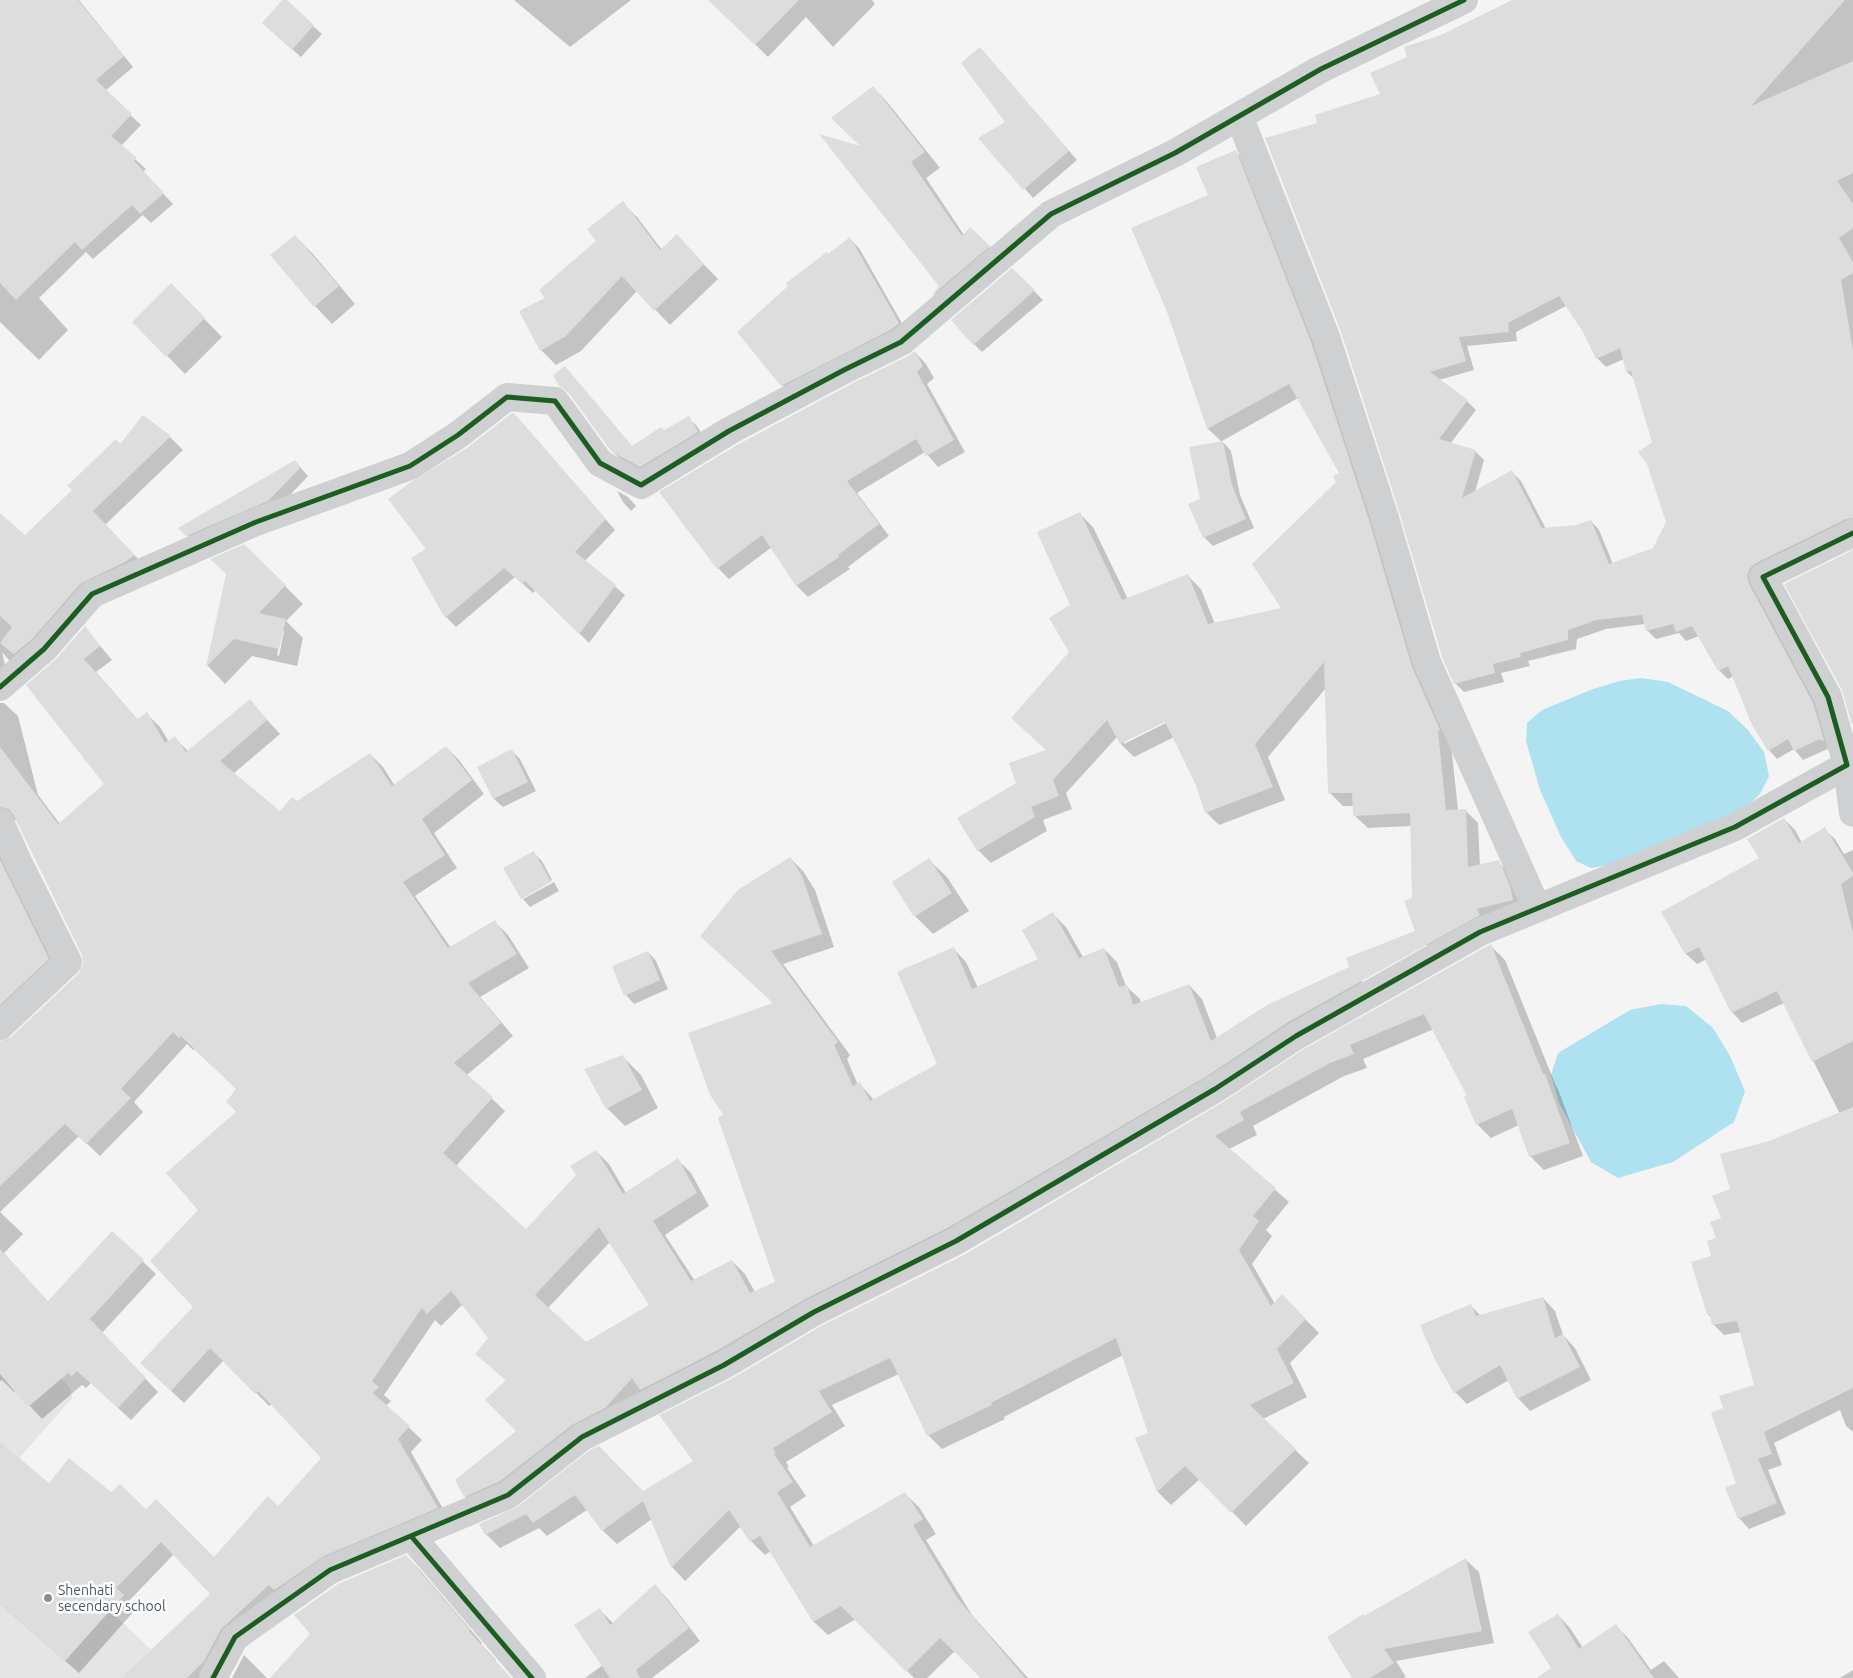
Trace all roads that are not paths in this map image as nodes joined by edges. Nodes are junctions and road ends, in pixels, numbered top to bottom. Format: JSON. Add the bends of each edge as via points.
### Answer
{"nodes":[{"id":1,"x":1464,"y":0,"type":"edge"},
{"id":2,"x":1239,"y":116,"type":"junction"},
{"id":3,"x":1853,"y":533,"type":"edge"},
{"id":4,"x":0,"y":687,"type":"edge"},
{"id":5,"x":1847,"y":764,"type":"junction"},
{"id":6,"x":1853,"y":813,"type":"edge"},
{"id":7,"x":0,"y":822,"type":"edge"},
{"id":8,"x":1537,"y":908,"type":"junction"},
{"id":9,"x":0,"y":1026,"type":"edge"},
{"id":10,"x":412,"y":1536,"type":"junction"},
{"id":11,"x":213,"y":1678,"type":"edge"},
{"id":12,"x":532,"y":1678,"type":"edge"}],
"edges":[{"from":1,"to":2,"type":"street","via":[[1320,69]]},
{"from":2,"to":4,"type":"street","via":[[1175,154],[1051,214],[901,342],[729,431],[641,484],[600,463],[555,401],[507,397],[458,435],[410,466],[256,522],[92,594],[44,650]]},
{"from":2,"to":8,"type":"street","via":[[1326,337],[1384,515],[1427,662]]},
{"from":3,"to":5,"type":"street","via":[[1762,577],[1828,698]]},
{"from":5,"to":6,"type":"street"},
{"from":5,"to":8,"type":"street","via":[[1735,827]]},
{"from":7,"to":9,"type":"street","via":[[68,962]]},
{"from":8,"to":10,"type":"street","via":[[1480,932],[1296,1036],[1215,1089],[956,1241],[814,1312],[724,1364],[582,1437],[508,1495]]},
{"from":10,"to":11,"type":"street","via":[[330,1570],[235,1637]]},
{"from":10,"to":12,"type":"street"}]}
